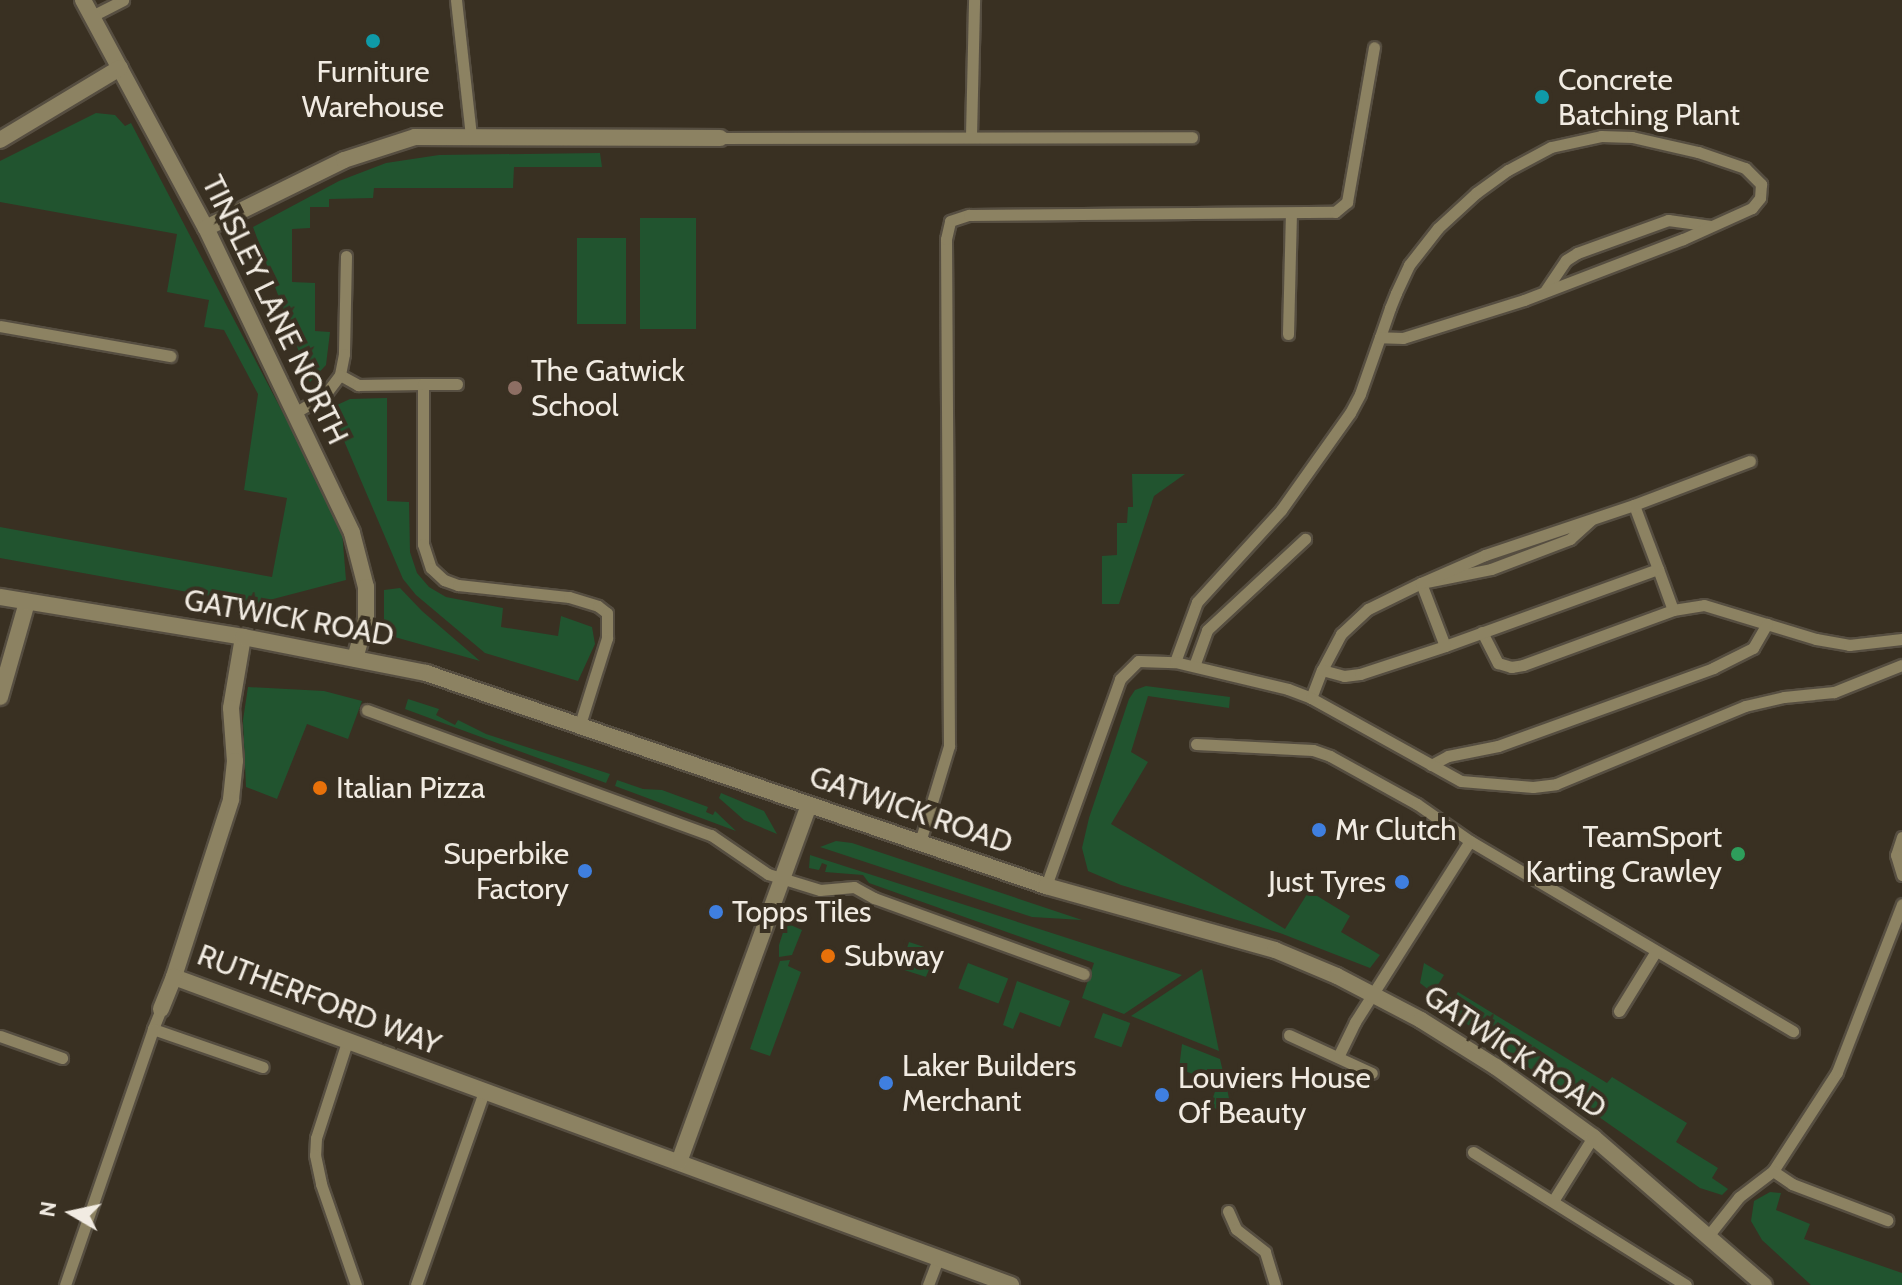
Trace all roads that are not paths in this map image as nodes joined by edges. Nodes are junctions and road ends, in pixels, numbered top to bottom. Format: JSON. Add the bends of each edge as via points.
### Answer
{"nodes":[{"id":1,"x":83,"y":0,"type":"edge"},
{"id":2,"x":123,"y":0,"type":"edge"},
{"id":3,"x":456,"y":0,"type":"edge"},
{"id":4,"x":974,"y":0,"type":"edge"},
{"id":5,"x":92,"y":16,"type":"junction"},
{"id":6,"x":1374,"y":47,"type":"dead end"},
{"id":7,"x":120,"y":68,"type":"junction"},
{"id":8,"x":471,"y":136,"type":"junction"},
{"id":9,"x":971,"y":136,"type":"junction"},
{"id":10,"x":1192,"y":137,"type":"dead end"},
{"id":11,"x":720,"y":138,"type":"joint"},
{"id":12,"x":0,"y":140,"type":"edge"},
{"id":13,"x":1291,"y":215,"type":"junction"},
{"id":14,"x":1715,"y":226,"type":"junction"},
{"id":15,"x":206,"y":228,"type":"junction"},
{"id":16,"x":346,"y":256,"type":"dead end"},
{"id":17,"x":1544,"y":293,"type":"junction"},
{"id":18,"x":0,"y":326,"type":"edge"},
{"id":19,"x":1288,"y":334,"type":"dead end"},
{"id":20,"x":1380,"y":337,"type":"junction"},
{"id":21,"x":170,"y":356,"type":"dead end"},
{"id":22,"x":340,"y":375,"type":"junction"},
{"id":23,"x":423,"y":384,"type":"junction"},
{"id":24,"x":457,"y":384,"type":"dead end"},
{"id":25,"x":296,"y":412,"type":"junction"},
{"id":26,"x":1750,"y":461,"type":"dead end"},
{"id":27,"x":1634,"y":505,"type":"junction"},
{"id":28,"x":1305,"y":539,"type":"dead end"},
{"id":29,"x":1658,"y":569,"type":"junction"},
{"id":30,"x":1421,"y":583,"type":"junction"},
{"id":31,"x":0,"y":597,"type":"edge"},
{"id":32,"x":27,"y":602,"type":"junction"},
{"id":33,"x":1673,"y":610,"type":"junction"},
{"id":34,"x":1767,"y":624,"type":"junction"},
{"id":35,"x":1482,"y":632,"type":"junction"},
{"id":36,"x":243,"y":637,"type":"junction"},
{"id":37,"x":1902,"y":639,"type":"edge"},
{"id":38,"x":1445,"y":646,"type":"junction"},
{"id":39,"x":355,"y":658,"type":"junction"},
{"id":40,"x":1175,"y":662,"type":"junction"},
{"id":41,"x":1902,"y":665,"type":"edge"},
{"id":42,"x":1194,"y":666,"type":"junction"},
{"id":43,"x":1322,"y":670,"type":"junction"},
{"id":44,"x":0,"y":697,"type":"edge"},
{"id":45,"x":1311,"y":698,"type":"junction"},
{"id":46,"x":367,"y":710,"type":"dead end"},
{"id":47,"x":580,"y":724,"type":"junction"},
{"id":48,"x":1196,"y":744,"type":"dead end"},
{"id":49,"x":1431,"y":765,"type":"junction"},
{"id":50,"x":809,"y":805,"type":"junction"},
{"id":51,"x":1902,"y":837,"type":"edge"},
{"id":52,"x":1470,"y":841,"type":"junction"},
{"id":53,"x":920,"y":842,"type":"junction"},
{"id":54,"x":1902,"y":875,"type":"edge"},
{"id":55,"x":783,"y":879,"type":"junction"},
{"id":56,"x":1046,"y":886,"type":"junction"},
{"id":57,"x":1902,"y":904,"type":"edge"},
{"id":58,"x":1656,"y":951,"type":"junction"},
{"id":59,"x":1084,"y":974,"type":"dead end"},
{"id":60,"x":174,"y":977,"type":"junction"},
{"id":61,"x":1375,"y":996,"type":"junction"},
{"id":62,"x":161,"y":1009,"type":"joint"},
{"id":63,"x":1619,"y":1011,"type":"dead end"},
{"id":64,"x":153,"y":1029,"type":"junction"},
{"id":65,"x":1793,"y":1031,"type":"dead end"},
{"id":66,"x":1289,"y":1035,"type":"dead end"},
{"id":67,"x":0,"y":1036,"type":"edge"},
{"id":68,"x":347,"y":1042,"type":"junction"},
{"id":69,"x":1338,"y":1057,"type":"junction"},
{"id":70,"x":62,"y":1058,"type":"dead end"},
{"id":71,"x":263,"y":1067,"type":"dead end"},
{"id":72,"x":1372,"y":1073,"type":"dead end"},
{"id":73,"x":484,"y":1092,"type":"junction"},
{"id":74,"x":1593,"y":1137,"type":"junction"},
{"id":75,"x":1473,"y":1152,"type":"dead end"},
{"id":76,"x":679,"y":1162,"type":"junction"},
{"id":77,"x":1773,"y":1171,"type":"junction"},
{"id":78,"x":1553,"y":1201,"type":"junction"},
{"id":79,"x":1228,"y":1211,"type":"dead end"},
{"id":80,"x":1887,"y":1220,"type":"dead end"},
{"id":81,"x":1708,"y":1236,"type":"junction"},
{"id":82,"x":1725,"y":1252,"type":"junction"},
{"id":83,"x":938,"y":1259,"type":"junction"},
{"id":84,"x":65,"y":1285,"type":"edge"},
{"id":85,"x":356,"y":1285,"type":"edge"},
{"id":86,"x":416,"y":1285,"type":"edge"},
{"id":87,"x":928,"y":1285,"type":"edge"},
{"id":88,"x":1011,"y":1285,"type":"edge"},
{"id":89,"x":1275,"y":1285,"type":"edge"},
{"id":90,"x":1686,"y":1285,"type":"edge"},
{"id":91,"x":1752,"y":1285,"type":"edge"},
{"id":92,"x":1764,"y":1285,"type":"edge"}],
"edges":[{"from":1,"to":5,"type":"street","name":"TINSLEY LANE NORTH"},
{"from":2,"to":5,"type":"lane"},
{"from":3,"to":8,"type":"lane"},
{"from":4,"to":9,"type":"lane"},
{"from":5,"to":7,"type":"street","name":"TINSLEY LANE NORTH"},
{"from":6,"to":13,"type":"lane","via":[[1347,202],[1329,214]]},
{"from":7,"to":12,"type":"street"},
{"from":7,"to":15,"type":"street","name":"TINSLEY LANE NORTH"},
{"from":8,"to":11,"type":"street"},
{"from":8,"to":15,"type":"street","via":[[415,137],[367,150]]},
{"from":9,"to":10,"type":"lane"},
{"from":9,"to":11,"type":"lane"},
{"from":13,"to":19,"type":"lane"},
{"from":13,"to":53,"type":"lane","via":[[969,215],[947,226],[949,746]]},
{"from":14,"to":17,"type":"lane"},
{"from":14,"to":17,"type":"lane","via":[[1668,220],[1577,253],[1566,260]]},
{"from":14,"to":20,"type":"lane","via":[[1746,212],[1760,198],[1761,184],[1745,168],[1632,137],[1586,137],[1551,147],[1508,170],[1438,228],[1409,265]]},
{"from":15,"to":25,"type":"street","name":"TINSLEY LANE NORTH"},
{"from":16,"to":22,"type":"lane"},
{"from":17,"to":20,"type":"lane","via":[[1403,338]]},
{"from":18,"to":21,"type":"lane"},
{"from":20,"to":40,"type":"lane","via":[[1350,413],[1281,510],[1197,602]]},
{"from":22,"to":23,"type":"lane","via":[[358,385]]},
{"from":22,"to":25,"type":"lane","via":[[324,396]]},
{"from":23,"to":24,"type":"lane"},
{"from":23,"to":47,"type":"lane","via":[[427,561],[451,583],[569,597],[605,611],[609,632]]},
{"from":25,"to":39,"type":"street","name":"TINSLEY LANE NORTH","via":[[358,551],[366,620]]},
{"from":26,"to":27,"type":"lane"},
{"from":27,"to":29,"type":"lane"},
{"from":27,"to":30,"type":"lane","via":[[1485,555]]},
{"from":28,"to":42,"type":"lane","via":[[1207,630]]},
{"from":29,"to":33,"type":"lane"},
{"from":29,"to":35,"type":"lane"},
{"from":30,"to":38,"type":"lane"},
{"from":30,"to":43,"type":"lane","via":[[1360,614],[1341,634]]},
{"from":31,"to":32,"type":"street","name":"GATWICK ROAD"},
{"from":32,"to":36,"type":"street","name":"GATWICK ROAD"},
{"from":32,"to":44,"type":"street"},
{"from":33,"to":34,"type":"lane","via":[[1704,605]]},
{"from":33,"to":35,"type":"lane","via":[[1517,666],[1498,663]]},
{"from":34,"to":37,"type":"lane","via":[[1849,645]]},
{"from":34,"to":49,"type":"lane","via":[[1753,648],[1713,668]]},
{"from":35,"to":38,"type":"lane"},
{"from":36,"to":39,"type":"street","name":"GATWICK ROAD"},
{"from":36,"to":60,"type":"street","name":"RUTHERFORD WAY","via":[[231,708],[231,800]]},
{"from":38,"to":43,"type":"lane","via":[[1360,674]]},
{"from":39,"to":47,"type":"street","name":"GATWICK ROAD","via":[[426,673]]},
{"from":40,"to":42,"type":"lane"},
{"from":40,"to":56,"type":"lane","via":[[1144,659],[1124,671]]},
{"from":41,"to":49,"type":"lane","via":[[1827,694],[1745,706],[1549,785],[1477,785]]},
{"from":42,"to":45,"type":"lane"},
{"from":43,"to":45,"type":"lane"},
{"from":45,"to":49,"type":"lane"},
{"from":46,"to":55,"type":"lane","via":[[716,837],[753,867]]},
{"from":47,"to":50,"type":"street","name":"GATWICK ROAD"},
{"from":48,"to":52,"type":"lane","via":[[1324,753],[1417,804]]},
{"from":50,"to":53,"type":"street","name":"GATWICK ROAD"},
{"from":50,"to":55,"type":"street"},
{"from":51,"to":54,"type":"lane","via":[[1896,860]]},
{"from":52,"to":58,"type":"lane"},
{"from":52,"to":61,"type":"lane"},
{"from":53,"to":56,"type":"street","name":"GATWICK ROAD"},
{"from":55,"to":59,"type":"lane","via":[[820,890],[854,887]]},
{"from":55,"to":76,"type":"street"},
{"from":56,"to":61,"type":"street","name":"GATWICK ROAD","via":[[1275,950]]},
{"from":57,"to":77,"type":"lane","via":[[1837,1072]]},
{"from":58,"to":63,"type":"lane"},
{"from":58,"to":65,"type":"lane"},
{"from":60,"to":62,"type":"street"},
{"from":60,"to":68,"type":"street","name":"RUTHERFORD WAY"},
{"from":61,"to":69,"type":"lane"},
{"from":61,"to":74,"type":"street","name":"GATWICK ROAD","via":[[1473,1052]]},
{"from":62,"to":64,"type":"lane"},
{"from":64,"to":71,"type":"lane"},
{"from":64,"to":84,"type":"lane"},
{"from":66,"to":69,"type":"lane"},
{"from":67,"to":70,"type":"lane"},
{"from":68,"to":73,"type":"street","name":"RUTHERFORD WAY"},
{"from":68,"to":85,"type":"lane","via":[[315,1155]]},
{"from":69,"to":72,"type":"lane"},
{"from":73,"to":76,"type":"street","name":"RUTHERFORD WAY"},
{"from":73,"to":86,"type":"lane"},
{"from":74,"to":78,"type":"lane"},
{"from":74,"to":81,"type":"street","name":"GATWICK ROAD"},
{"from":75,"to":78,"type":"lane"},
{"from":76,"to":83,"type":"street","name":"RUTHERFORD WAY"},
{"from":77,"to":80,"type":"lane","via":[[1792,1184]]},
{"from":77,"to":81,"type":"lane","via":[[1739,1197]]},
{"from":78,"to":90,"type":"lane"},
{"from":79,"to":89,"type":"lane","via":[[1239,1233],[1265,1252]]},
{"from":81,"to":82,"type":"street","name":"GATWICK ROAD"},
{"from":82,"to":91,"type":"street","name":"GATWICK ROAD"},
{"from":82,"to":92,"type":"street","name":"GATWICK ROAD"},
{"from":83,"to":87,"type":"lane"},
{"from":83,"to":88,"type":"street","name":"RUTHERFORD WAY"}]}
